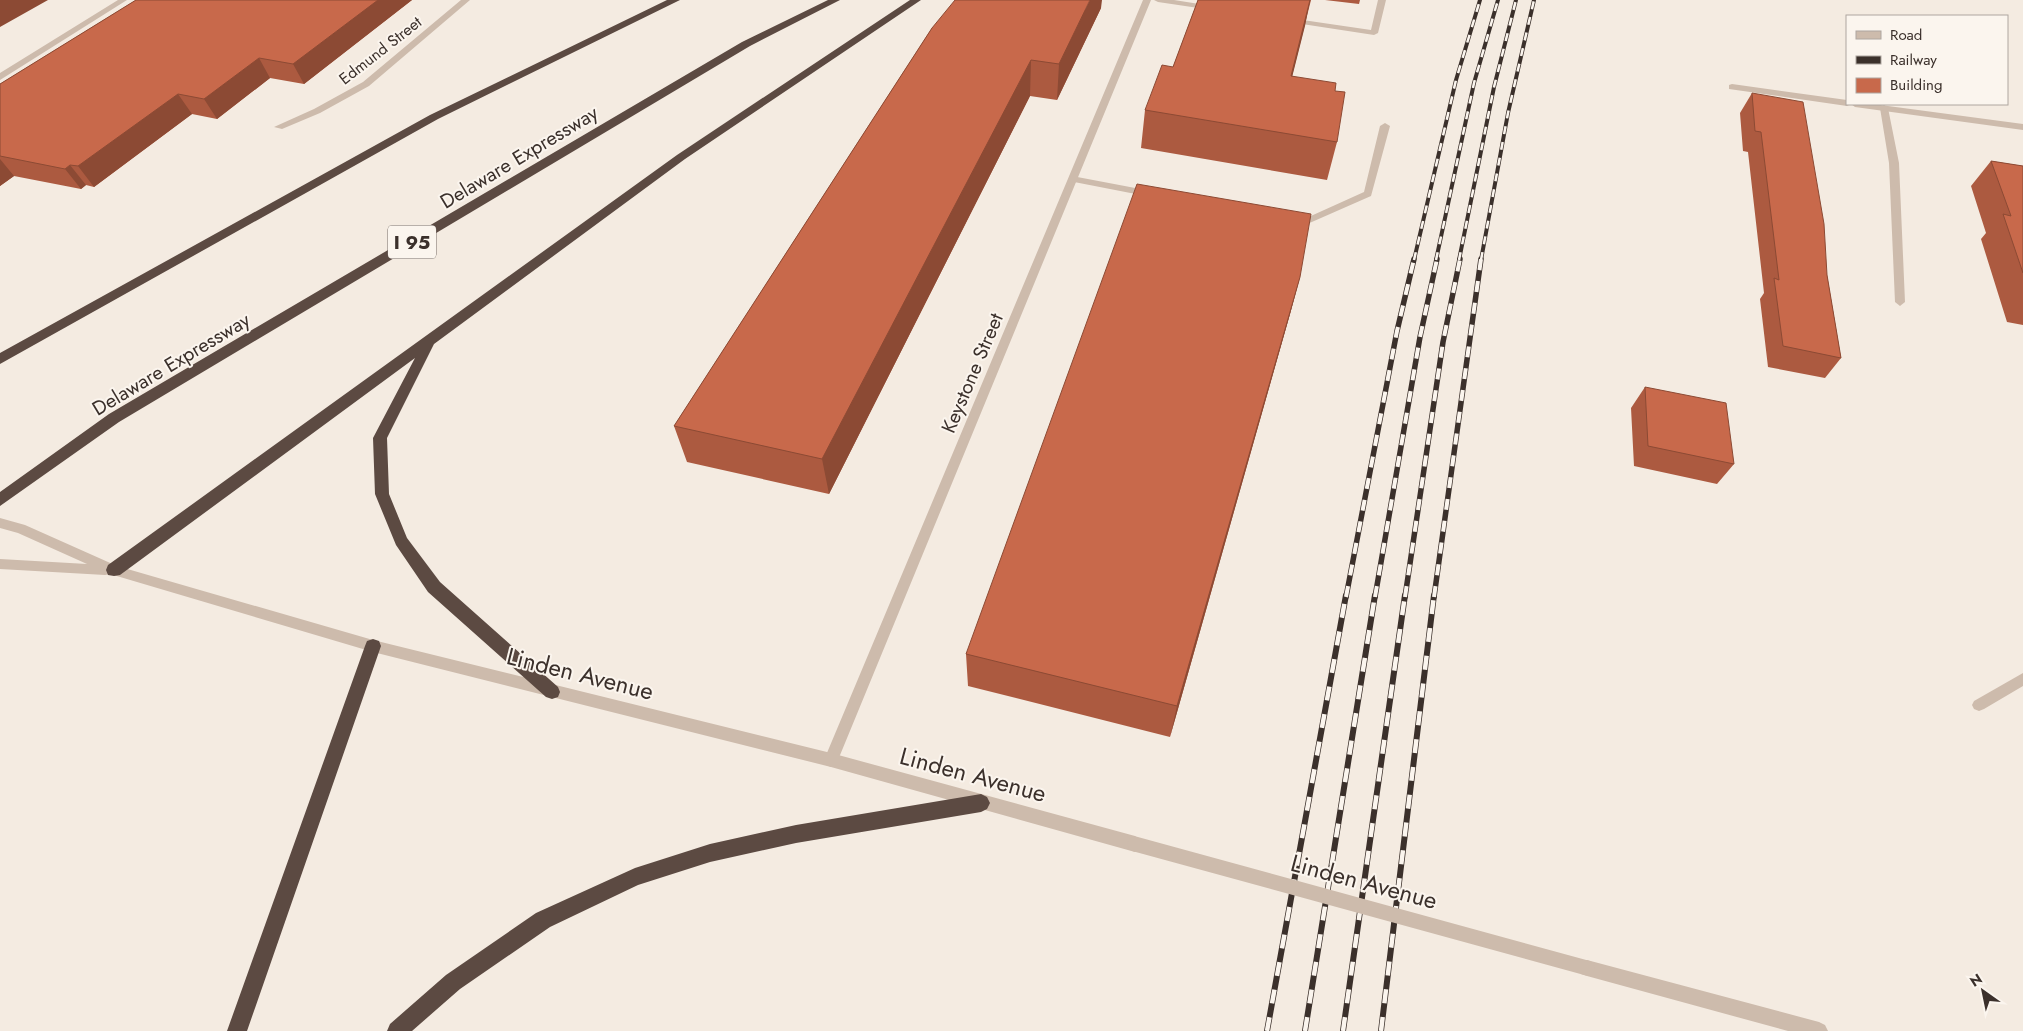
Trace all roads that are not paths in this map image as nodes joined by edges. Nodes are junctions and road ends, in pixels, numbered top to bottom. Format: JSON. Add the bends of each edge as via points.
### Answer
{"nodes":[{"id":1,"x":122,"y":0,"type":"edge"},
{"id":2,"x":466,"y":0,"type":"edge"},
{"id":3,"x":675,"y":0,"type":"edge"},
{"id":4,"x":835,"y":0,"type":"edge"},
{"id":5,"x":916,"y":0,"type":"edge"},
{"id":6,"x":1147,"y":0,"type":"edge"},
{"id":7,"x":1158,"y":0,"type":"edge"},
{"id":8,"x":1382,"y":0,"type":"edge"},
{"id":9,"x":1217,"y":9,"type":"edge"},
{"id":10,"x":1276,"y":18,"type":"edge"},
{"id":11,"x":0,"y":76,"type":"edge"},
{"id":12,"x":1732,"y":87,"type":"dead end"},
{"id":13,"x":1846,"y":103,"type":"edge"},
{"id":14,"x":1862,"y":105,"type":"edge"},
{"id":15,"x":1884,"y":108,"type":"junction"},
{"id":16,"x":1385,"y":126,"type":"dead end"},
{"id":17,"x":279,"y":127,"type":"dead end"},
{"id":18,"x":2023,"y":127,"type":"edge"},
{"id":19,"x":1072,"y":179,"type":"junction"},
{"id":20,"x":1158,"y":196,"type":"edge"},
{"id":21,"x":1283,"y":219,"type":"edge"},
{"id":22,"x":1900,"y":302,"type":"dead end"},
{"id":23,"x":430,"y":342,"type":"junction"},
{"id":24,"x":0,"y":359,"type":"edge"},
{"id":25,"x":0,"y":500,"type":"edge"},
{"id":26,"x":0,"y":523,"type":"edge"},
{"id":27,"x":0,"y":564,"type":"edge"},
{"id":28,"x":114,"y":570,"type":"junction"},
{"id":29,"x":373,"y":646,"type":"junction"},
{"id":30,"x":2023,"y":679,"type":"edge"},
{"id":31,"x":552,"y":692,"type":"junction"},
{"id":32,"x":1978,"y":705,"type":"dead end"},
{"id":33,"x":831,"y":760,"type":"junction"},
{"id":34,"x":981,"y":803,"type":"junction"},
{"id":35,"x":237,"y":1031,"type":"edge"},
{"id":36,"x":397,"y":1031,"type":"edge"},
{"id":37,"x":1819,"y":1031,"type":"edge"}],
"edges":[{"from":1,"to":11,"type":"street"},
{"from":2,"to":17,"type":"street","name":"Edmund Street","via":[[366,84]]},
{"from":3,"to":24,"type":"highway","via":[[434,117]]},
{"from":4,"to":25,"type":"highway","name":"Delaware Expressway","number":"I 95","via":[[746,44],[114,418]]},
{"from":5,"to":23,"type":"highway","via":[[682,157]]},
{"from":6,"to":19,"type":"street","name":"Keystone Street"},
{"from":7,"to":9,"type":"street"},
{"from":8,"to":10,"type":"street","via":[[1374,33]]},
{"from":12,"to":13,"type":"street"},
{"from":14,"to":15,"type":"street"},
{"from":15,"to":18,"type":"street"},
{"from":15,"to":22,"type":"street","via":[[1894,163]]},
{"from":16,"to":21,"type":"street","via":[[1368,194],[1302,223]]},
{"from":19,"to":20,"type":"street"},
{"from":19,"to":33,"type":"street","name":"Keystone Street"},
{"from":23,"to":28,"type":"highway"},
{"from":23,"to":31,"type":"highway","via":[[380,438],[382,494],[401,541],[434,587]]},
{"from":26,"to":28,"type":"street","name":"Linden Avenue"},
{"from":27,"to":28,"type":"street","name":"Linden Avenue"},
{"from":28,"to":29,"type":"street","name":"Linden Avenue"},
{"from":29,"to":31,"type":"street","name":"Linden Avenue"},
{"from":29,"to":35,"type":"highway"},
{"from":30,"to":32,"type":"street"},
{"from":31,"to":33,"type":"street","name":"Linden Avenue"},
{"from":33,"to":34,"type":"street","name":"Linden Avenue"},
{"from":34,"to":36,"type":"highway","via":[[796,834],[710,853],[635,877],[542,920],[453,982]]},
{"from":34,"to":37,"type":"street","name":"Linden Avenue","bridge":true}]}
